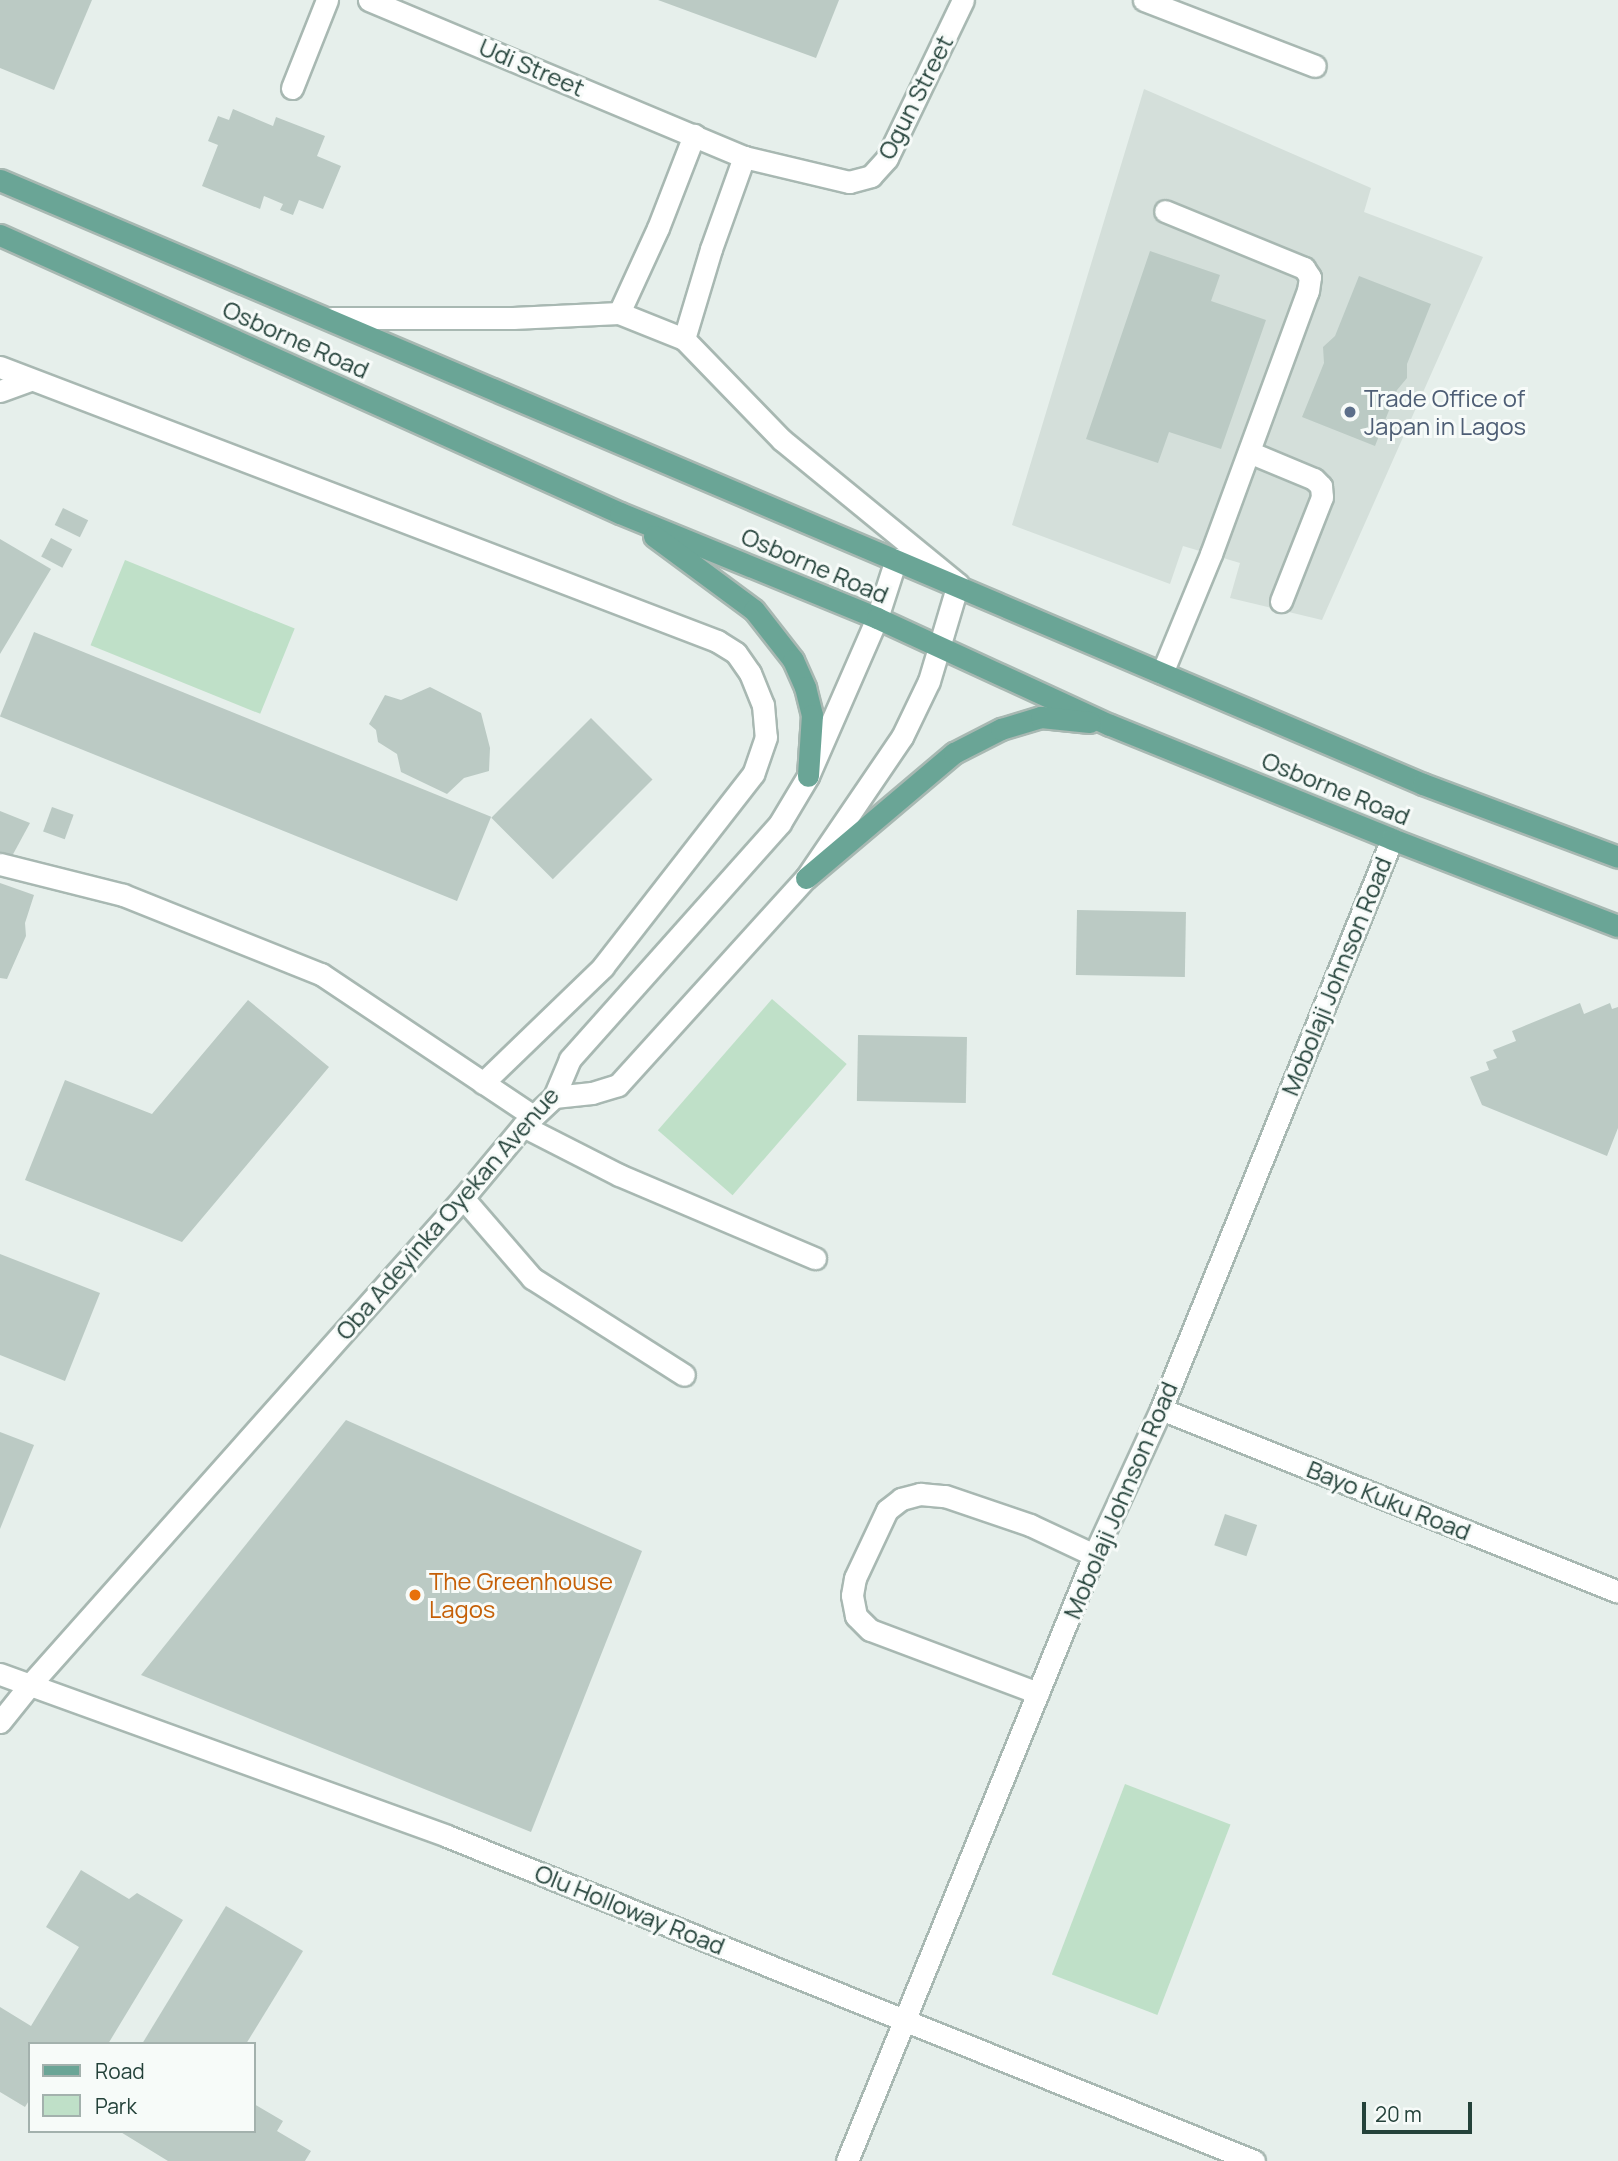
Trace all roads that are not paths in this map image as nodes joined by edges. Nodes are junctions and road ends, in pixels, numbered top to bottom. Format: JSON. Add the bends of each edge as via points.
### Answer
{"nodes":[{"id":1,"x":327,"y":0,"type":"edge"},
{"id":2,"x":369,"y":0,"type":"edge"},
{"id":3,"x":963,"y":0,"type":"edge"},
{"id":4,"x":1144,"y":0,"type":"edge"},
{"id":5,"x":1315,"y":65,"type":"dead end"},
{"id":6,"x":292,"y":88,"type":"dead end"},
{"id":7,"x":694,"y":135,"type":"junction"},
{"id":8,"x":744,"y":157,"type":"junction"},
{"id":9,"x":0,"y":180,"type":"edge"},
{"id":10,"x":1165,"y":211,"type":"dead end"},
{"id":11,"x":0,"y":235,"type":"edge"},
{"id":12,"x":620,"y":313,"type":"junction"},
{"id":13,"x":332,"y":318,"type":"junction"},
{"id":14,"x":684,"y":338,"type":"junction"},
{"id":15,"x":0,"y":367,"type":"edge"},
{"id":16,"x":31,"y":380,"type":"junction"},
{"id":17,"x":0,"y":391,"type":"edge"},
{"id":18,"x":1249,"y":452,"type":"junction"},
{"id":19,"x":620,"y":513,"type":"junction"},
{"id":20,"x":896,"y":559,"type":"junction"},
{"id":21,"x":958,"y":584,"type":"junction"},
{"id":22,"x":1282,"y":601,"type":"dead end"},
{"id":23,"x":877,"y":618,"type":"junction"},
{"id":24,"x":940,"y":648,"type":"junction"},
{"id":25,"x":1163,"y":673,"type":"junction"},
{"id":26,"x":1110,"y":725,"type":"junction"},
{"id":27,"x":808,"y":776,"type":"junction"},
{"id":28,"x":1392,"y":839,"type":"junction"},
{"id":29,"x":1618,"y":857,"type":"edge"},
{"id":30,"x":0,"y":864,"type":"edge"},
{"id":31,"x":807,"y":878,"type":"junction"},
{"id":32,"x":1618,"y":926,"type":"edge"},
{"id":33,"x":484,"y":1083,"type":"junction"},
{"id":34,"x":554,"y":1097,"type":"junction"},
{"id":35,"x":528,"y":1121,"type":"junction"},
{"id":36,"x":463,"y":1198,"type":"junction"},
{"id":37,"x":815,"y":1258,"type":"dead end"},
{"id":38,"x":684,"y":1375,"type":"dead end"},
{"id":39,"x":1161,"y":1409,"type":"junction"},
{"id":40,"x":1094,"y":1555,"type":"junction"},
{"id":41,"x":1618,"y":1591,"type":"edge"},
{"id":42,"x":0,"y":1674,"type":"edge"},
{"id":43,"x":28,"y":1687,"type":"junction"},
{"id":44,"x":1038,"y":1693,"type":"junction"},
{"id":45,"x":0,"y":1723,"type":"edge"},
{"id":46,"x":904,"y":2018,"type":"junction"},
{"id":47,"x":846,"y":2161,"type":"edge"},
{"id":48,"x":1254,"y":2161,"type":"edge"}],
"edges":[{"from":1,"to":6,"type":"street"},
{"from":2,"to":7,"type":"street","name":"Udi Street"},
{"from":3,"to":8,"type":"street","name":"Ogun Street","via":[[887,158],[871,176],[849,182]]},
{"from":4,"to":5,"type":"street"},
{"from":7,"to":8,"type":"street","name":"Ogun Street"},
{"from":7,"to":12,"type":"street"},
{"from":8,"to":14,"type":"street"},
{"from":9,"to":13,"type":"main road","name":"Osborne Road"},
{"from":10,"to":18,"type":"street","via":[[1304,268],[1310,277]]},
{"from":11,"to":19,"type":"main road","name":"Osborne Road"},
{"from":12,"to":13,"type":"street"},
{"from":12,"to":14,"type":"street"},
{"from":13,"to":20,"type":"main road","name":"Osborne Road"},
{"from":14,"to":21,"type":"street","via":[[782,439]]},
{"from":15,"to":16,"type":"street"},
{"from":16,"to":17,"type":"street"},
{"from":16,"to":33,"type":"street","via":[[717,641],[736,653],[750,673],[762,705],[766,737],[753,774],[603,967]]},
{"from":18,"to":22,"type":"street","via":[[1321,486],[1322,497]]},
{"from":18,"to":25,"type":"street"},
{"from":19,"to":23,"type":"main road","name":"Osborne Road"},
{"from":19,"to":27,"type":"main road","via":[[754,610],[793,660],[812,715]]},
{"from":20,"to":21,"type":"main road","name":"Osborne Road"},
{"from":20,"to":23,"type":"street","name":"Oba Adeyinka Oyekan Avenue"},
{"from":21,"to":24,"type":"street"},
{"from":21,"to":25,"type":"main road","name":"Osborne Road"},
{"from":23,"to":24,"type":"main road","name":"Osborne Road"},
{"from":23,"to":27,"type":"street","name":"Oba Adeyinka Oyekan Avenue"},
{"from":24,"to":26,"type":"main road","name":"Osborne Road"},
{"from":24,"to":31,"type":"street","via":[[902,737]]},
{"from":25,"to":29,"type":"main road","name":"Osborne Road","via":[[1423,784]]},
{"from":26,"to":28,"type":"main road","name":"Osborne Road"},
{"from":26,"to":31,"type":"main road","via":[[1041,717],[1001,729],[954,753]]},
{"from":27,"to":34,"type":"street","name":"Oba Adeyinka Oyekan Avenue","via":[[780,823],[570,1059]]},
{"from":28,"to":32,"type":"main road","name":"Osborne Road"},
{"from":28,"to":39,"type":"street","name":"Mobolaji Johnson Road"},
{"from":30,"to":33,"type":"street","via":[[123,895],[321,974]]},
{"from":31,"to":34,"type":"street","via":[[618,1085]]},
{"from":33,"to":35,"type":"street"},
{"from":34,"to":35,"type":"street","name":"Oba Adeyinka Oyekan Avenue"},
{"from":35,"to":36,"type":"street","name":"Oba Adeyinka Oyekan Avenue"},
{"from":35,"to":37,"type":"street","via":[[619,1175]]},
{"from":36,"to":38,"type":"street","via":[[532,1278]]},
{"from":36,"to":43,"type":"street","name":"Oba Adeyinka Oyekan Avenue"},
{"from":39,"to":40,"type":"street","name":"Mobolaji Johnson Road"},
{"from":39,"to":41,"type":"street","name":"Bayo Kuku Road"},
{"from":40,"to":44,"type":"street","name":"Mobolaji Johnson Road"},
{"from":40,"to":44,"type":"street","via":[[1030,1525],[945,1496],[920,1494],[901,1499],[887,1510],[855,1578],[853,1606],[870,1630]]},
{"from":42,"to":43,"type":"street","name":"Olu Holloway Road"},
{"from":43,"to":45,"type":"street","name":"Oba Adeyinka Oyekan Avenue"},
{"from":43,"to":46,"type":"street","name":"Olu Holloway Road","via":[[447,1836]]},
{"from":44,"to":46,"type":"street","name":"Mobolaji Johnson Road"},
{"from":46,"to":47,"type":"street","name":"Mobolaji Johnson Road"},
{"from":46,"to":48,"type":"street","name":"Olu Holloway Road"}]}
